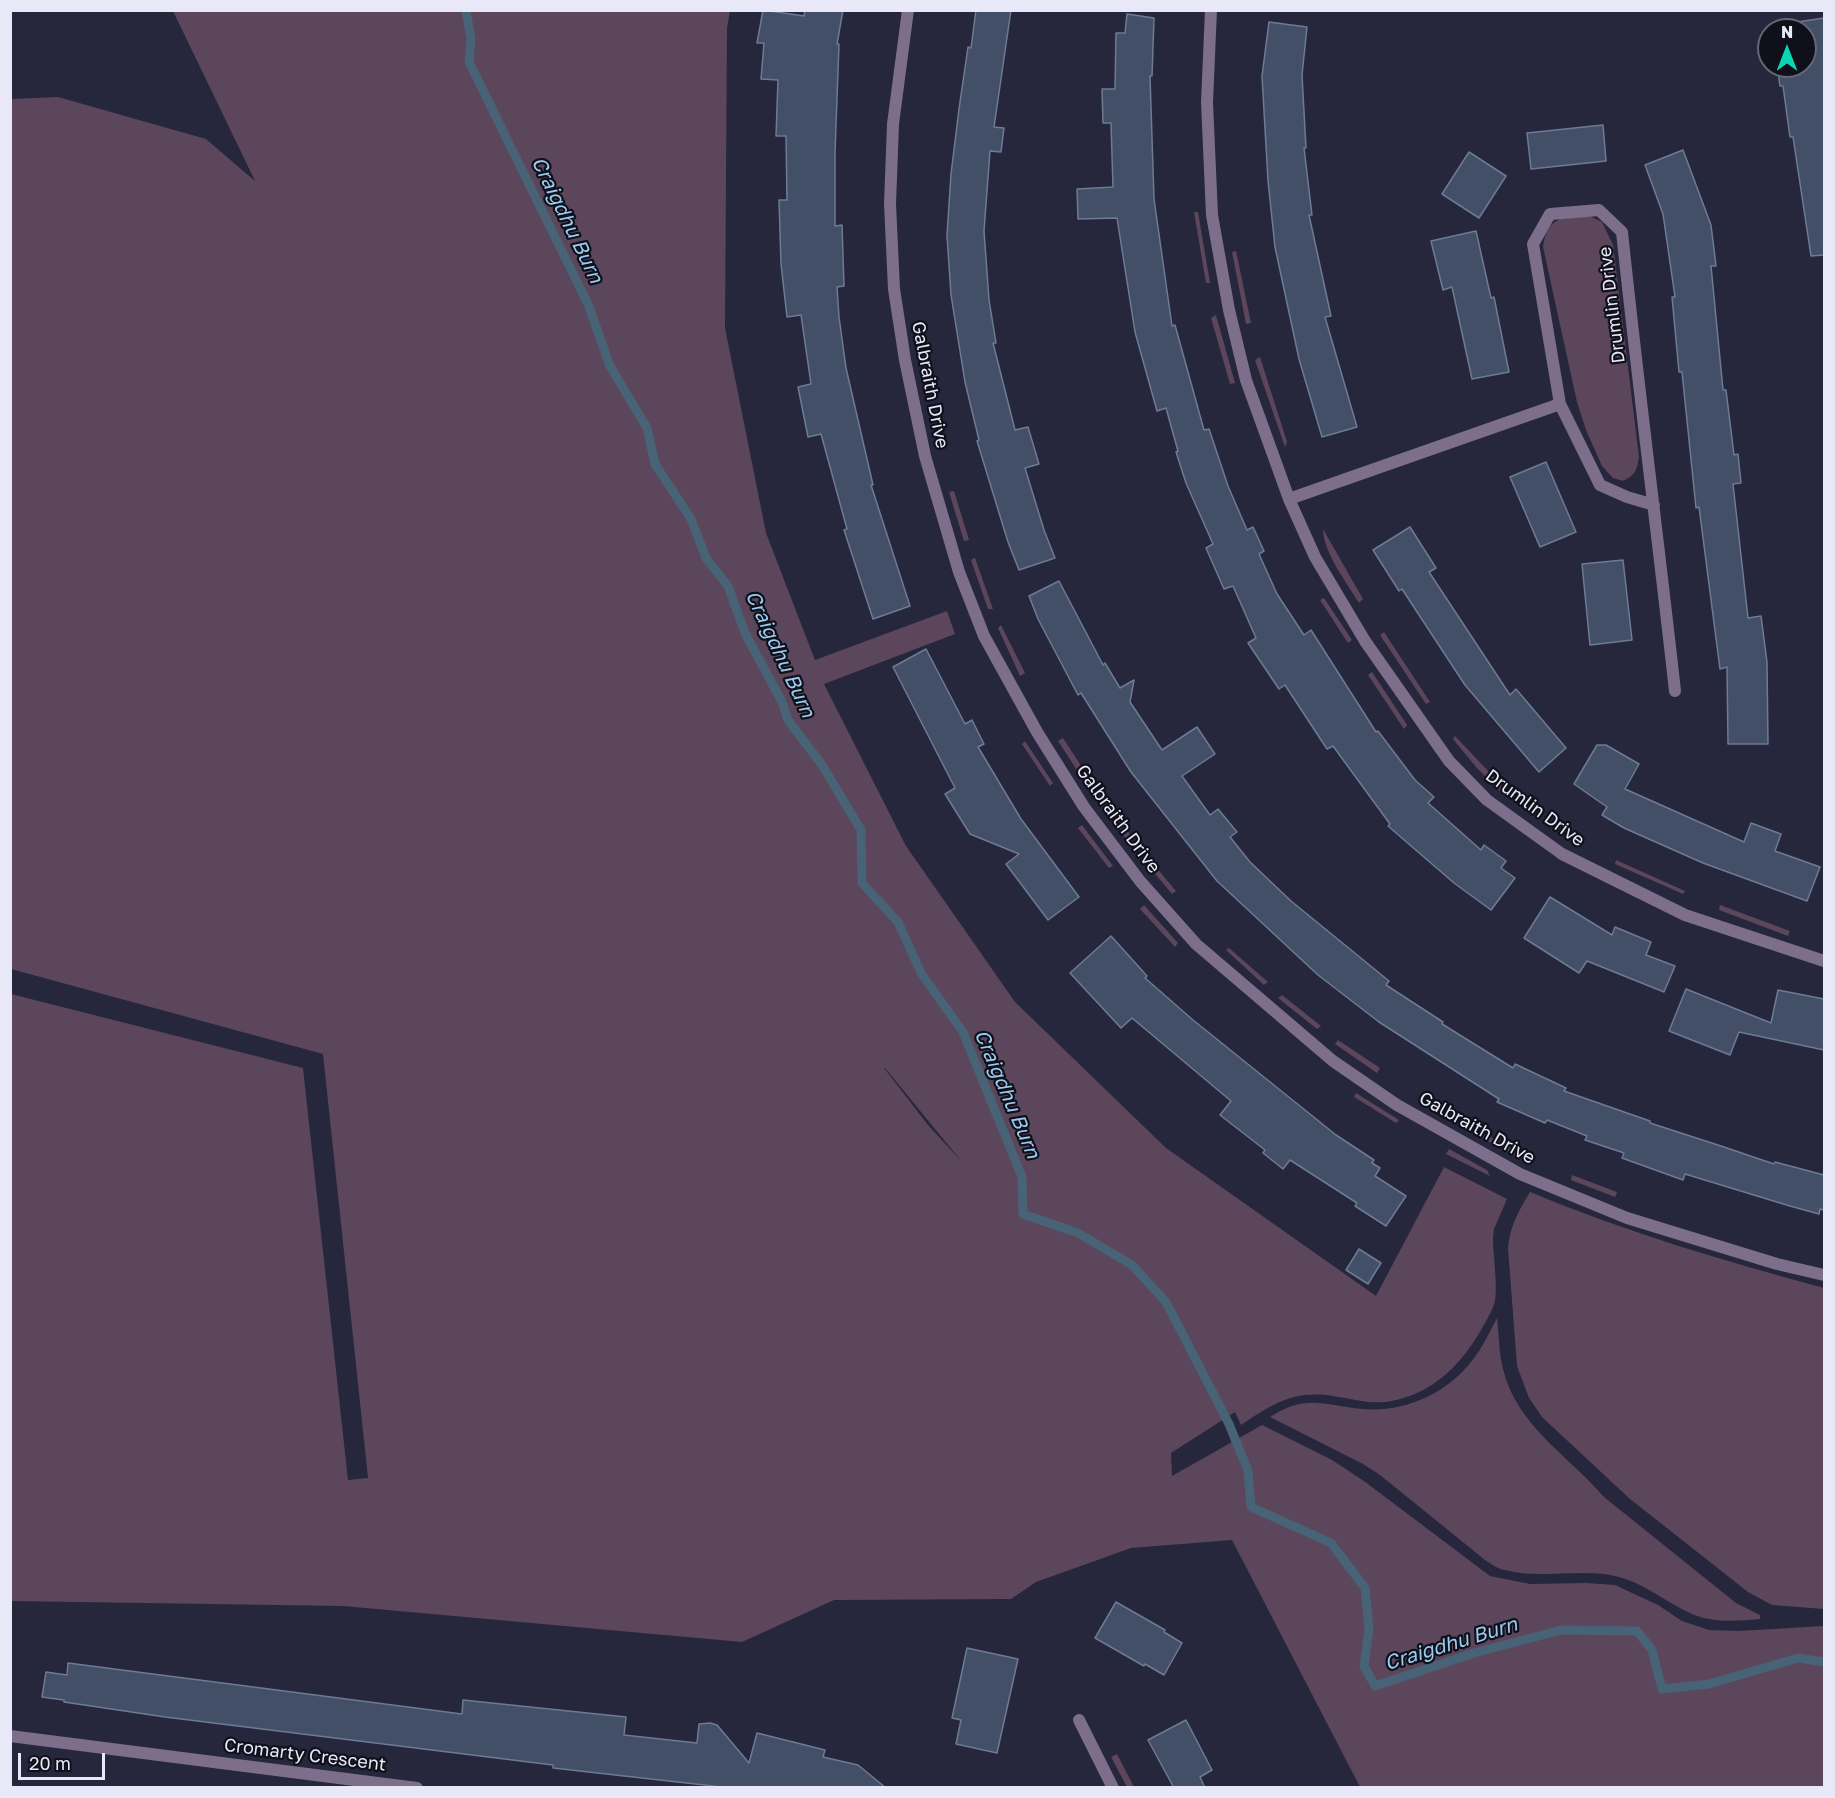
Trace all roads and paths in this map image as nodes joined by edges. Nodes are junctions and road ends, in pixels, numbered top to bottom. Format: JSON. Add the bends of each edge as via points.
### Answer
{"nodes":[{"id":1,"x":908,"y":10,"type":"edge"},
{"id":2,"x":1211,"y":10,"type":"edge"},
{"id":3,"x":1560,"y":404,"type":"junction"},
{"id":4,"x":1289,"y":499,"type":"junction"},
{"id":5,"x":1654,"y":505,"type":"junction"},
{"id":6,"x":1676,"y":691,"type":"dead end"},
{"id":7,"x":1824,"y":961,"type":"edge"},
{"id":8,"x":1824,"y":1275,"type":"edge"},
{"id":9,"x":1078,"y":1720,"type":"dead end"},
{"id":10,"x":10,"y":1736,"type":"edge"},
{"id":11,"x":417,"y":1788,"type":"edge"},
{"id":12,"x":1113,"y":1788,"type":"edge"}],
"edges":[{"from":1,"to":8,"type":"street","name":"Galbraith Drive","via":[[893,124],[890,204],[894,289],[923,445],[959,572],[984,636],[1036,732],[1084,807],[1140,881],[1196,944],[1332,1061],[1397,1105],[1520,1174],[1628,1218]]},
{"from":2,"to":4,"type":"street","name":"Drumlin Drive","via":[[1208,102],[1212,215],[1246,380]]},
{"from":3,"to":4,"type":"street"},
{"from":3,"to":5,"type":"street","name":"Drumlin Drive","via":[[1600,485]]},
{"from":3,"to":5,"type":"street","name":"Drumlin Drive","via":[[1533,244],[1550,214],[1599,210],[1622,232]]},
{"from":4,"to":7,"type":"street","name":"Drumlin Drive","via":[[1315,557],[1365,641],[1449,761],[1487,800],[1562,854],[1685,915]]},
{"from":5,"to":6,"type":"street","name":"Drumlin Drive"},
{"from":9,"to":12,"type":"street"},
{"from":10,"to":11,"type":"street","name":"Cromarty Crescent"}]}
